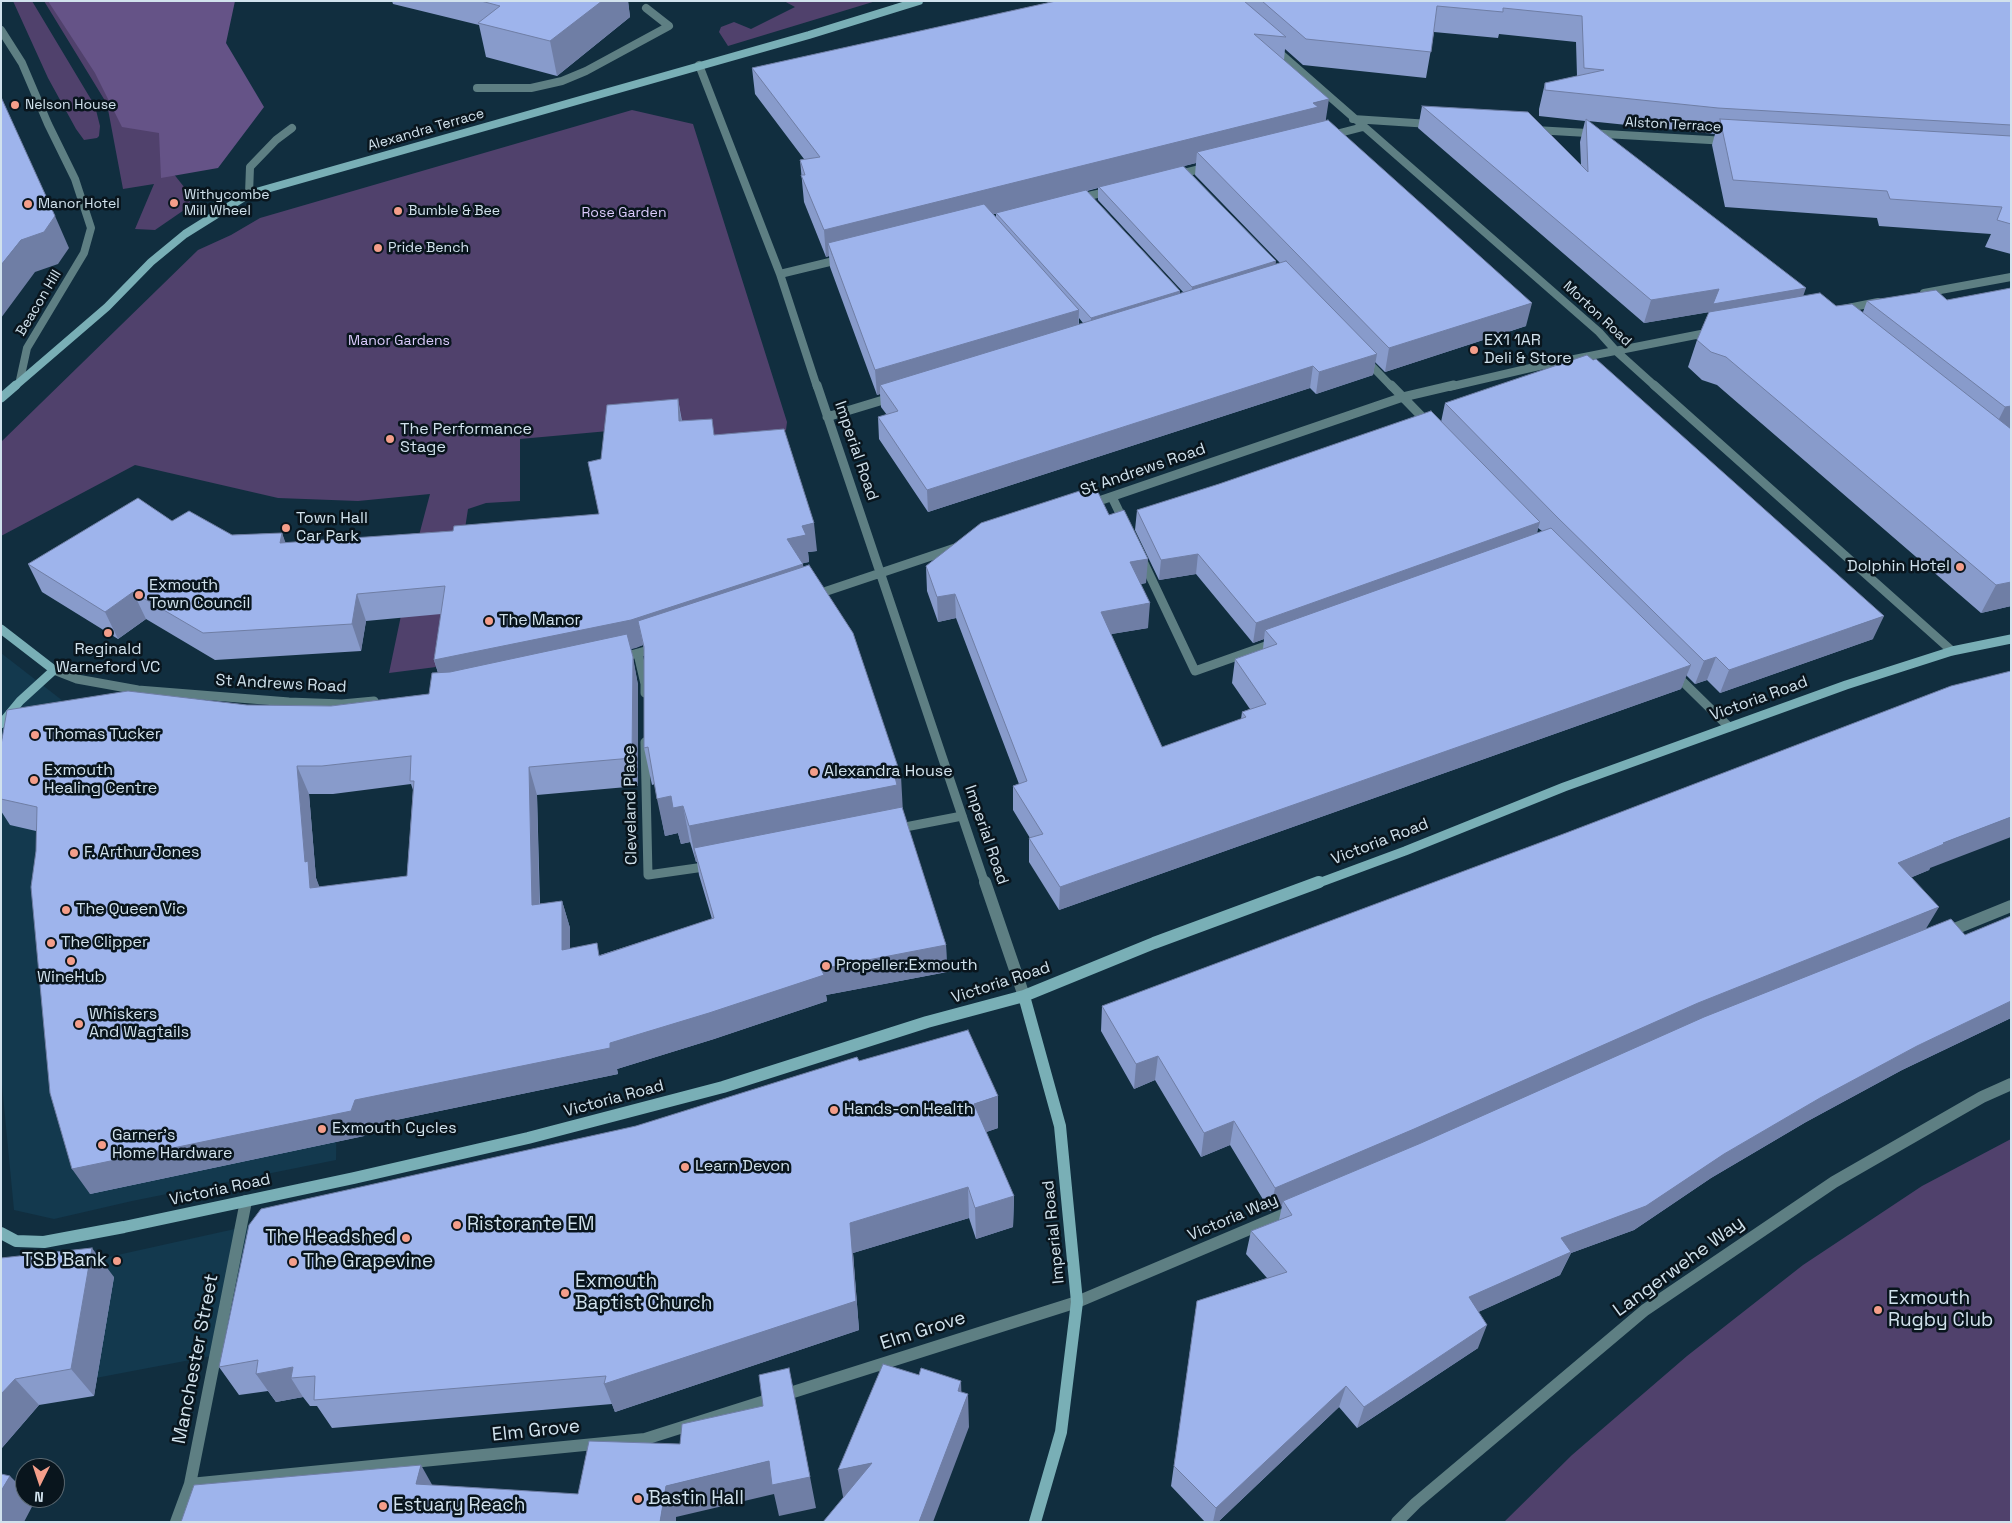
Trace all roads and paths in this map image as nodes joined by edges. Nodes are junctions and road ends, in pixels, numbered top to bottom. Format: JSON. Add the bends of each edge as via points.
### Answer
{"nodes":[{"id":1,"x":919,"y":1,"type":"edge"},
{"id":2,"x":646,"y":8,"type":"dead end"},
{"id":3,"x":1,"y":30,"type":"edge"},
{"id":4,"x":1265,"y":40,"type":"edge"},
{"id":5,"x":699,"y":65,"type":"junction"},
{"id":6,"x":477,"y":88,"type":"dead end"},
{"id":7,"x":1353,"y":119,"type":"junction"},
{"id":8,"x":1442,"y":124,"type":"edge"},
{"id":9,"x":1363,"y":127,"type":"junction"},
{"id":10,"x":292,"y":128,"type":"dead end"},
{"id":11,"x":1531,"y":130,"type":"edge"},
{"id":12,"x":1601,"y":134,"type":"junction"},
{"id":13,"x":1316,"y":139,"type":"edge"},
{"id":14,"x":1732,"y":141,"type":"edge"},
{"id":15,"x":1616,"y":146,"type":"edge"},
{"id":16,"x":1213,"y":166,"type":"edge"},
{"id":17,"x":1185,"y":173,"type":"junction"},
{"id":18,"x":1167,"y":177,"type":"edge"},
{"id":19,"x":1192,"y":180,"type":"edge"},
{"id":20,"x":1122,"y":188,"type":"edge"},
{"id":21,"x":249,"y":194,"type":"junction"},
{"id":22,"x":1087,"y":196,"type":"junction"},
{"id":23,"x":1069,"y":201,"type":"edge"},
{"id":24,"x":1093,"y":203,"type":"edge"},
{"id":25,"x":855,"y":255,"type":"edge"},
{"id":26,"x":780,"y":274,"type":"junction"},
{"id":27,"x":2011,"y":277,"type":"edge"},
{"id":28,"x":1919,"y":294,"type":"edge"},
{"id":29,"x":1891,"y":300,"type":"edge"},
{"id":30,"x":1836,"y":310,"type":"edge"},
{"id":31,"x":1717,"y":331,"type":"edge"},
{"id":32,"x":1616,"y":351,"type":"junction"},
{"id":33,"x":1361,"y":354,"type":"edge"},
{"id":34,"x":20,"y":380,"type":"junction"},
{"id":35,"x":902,"y":394,"type":"edge"},
{"id":36,"x":1403,"y":397,"type":"junction"},
{"id":37,"x":1,"y":398,"type":"edge"},
{"id":38,"x":827,"y":417,"type":"junction"},
{"id":39,"x":1437,"y":432,"type":"edge"},
{"id":40,"x":1112,"y":497,"type":"junction"},
{"id":41,"x":1084,"y":506,"type":"edge"},
{"id":42,"x":1129,"y":532,"type":"edge"},
{"id":43,"x":963,"y":546,"type":"edge"},
{"id":44,"x":1137,"y":550,"type":"edge"},
{"id":45,"x":879,"y":573,"type":"junction"},
{"id":46,"x":801,"y":600,"type":"edge"},
{"id":47,"x":1,"y":629,"type":"edge"},
{"id":48,"x":1288,"y":638,"type":"edge"},
{"id":49,"x":2011,"y":639,"type":"edge"},
{"id":50,"x":664,"y":645,"type":"edge"},
{"id":51,"x":1952,"y":651,"type":"junction"},
{"id":52,"x":638,"y":654,"type":"junction"},
{"id":53,"x":611,"y":660,"type":"edge"},
{"id":54,"x":1666,"y":664,"type":"edge"},
{"id":55,"x":54,"y":670,"type":"junction"},
{"id":56,"x":386,"y":700,"type":"edge"},
{"id":57,"x":645,"y":704,"type":"edge"},
{"id":58,"x":1,"y":724,"type":"edge"},
{"id":59,"x":1729,"y":727,"type":"junction"},
{"id":60,"x":645,"y":734,"type":"edge"},
{"id":61,"x":962,"y":816,"type":"junction"},
{"id":62,"x":887,"y":830,"type":"edge"},
{"id":63,"x":725,"y":863,"type":"edge"},
{"id":64,"x":2011,"y":906,"type":"edge"},
{"id":65,"x":1937,"y":936,"type":"edge"},
{"id":66,"x":1024,"y":996,"type":"junction"},
{"id":67,"x":2011,"y":1084,"type":"edge"},
{"id":68,"x":246,"y":1201,"type":"junction"},
{"id":69,"x":1302,"y":1206,"type":"edge"},
{"id":70,"x":1,"y":1233,"type":"edge"},
{"id":71,"x":1077,"y":1302,"type":"junction"},
{"id":72,"x":190,"y":1484,"type":"junction"},
{"id":73,"x":176,"y":1522,"type":"edge"},
{"id":74,"x":1035,"y":1522,"type":"edge"},
{"id":75,"x":1397,"y":1522,"type":"edge"}],
"edges":[{"from":1,"to":5,"type":"street","name":"Alexandra Terrace"},
{"from":2,"to":6,"type":"street","via":[[669,26],[586,71],[531,88]]},
{"from":3,"to":34,"type":"street","name":"Beacon Hill","via":[[22,63],[75,179],[91,228],[84,254],[27,348]]},
{"from":4,"to":7,"type":"street","name":"Morton Road"},
{"from":5,"to":21,"type":"street","name":"Alexandra Terrace"},
{"from":5,"to":26,"type":"street","name":"Imperial Road"},
{"from":7,"to":8,"type":"street"},
{"from":7,"to":9,"type":"street","name":"Morton Road"},
{"from":9,"to":13,"type":"street"},
{"from":9,"to":32,"type":"street","name":"Morton Road","via":[[1599,332]]},
{"from":10,"to":21,"type":"street","via":[[250,167]]},
{"from":11,"to":12,"type":"street","name":"Alston Terrace"},
{"from":12,"to":14,"type":"street","name":"Alston Terrace"},
{"from":12,"to":15,"type":"street","name":"Alston Terrace"},
{"from":16,"to":17,"type":"street"},
{"from":17,"to":18,"type":"street"},
{"from":17,"to":19,"type":"street"},
{"from":20,"to":22,"type":"street"},
{"from":21,"to":34,"type":"street","name":"Alexandra Terrace","via":[[185,234]]},
{"from":22,"to":23,"type":"street"},
{"from":22,"to":24,"type":"street"},
{"from":25,"to":26,"type":"street"},
{"from":26,"to":38,"type":"street","name":"Imperial Road"},
{"from":27,"to":28,"type":"street"},
{"from":29,"to":30,"type":"street"},
{"from":31,"to":32,"type":"street","name":"St Andrews Road"},
{"from":32,"to":36,"type":"street","name":"St Andrews Road"},
{"from":32,"to":51,"type":"street","name":"Morton Road"},
{"from":33,"to":36,"type":"street"},
{"from":34,"to":37,"type":"street","name":"Alexandra Terrace"},
{"from":35,"to":38,"type":"street"},
{"from":36,"to":39,"type":"street"},
{"from":36,"to":40,"type":"street","name":"St Andrews Road"},
{"from":38,"to":45,"type":"street","name":"Imperial Road"},
{"from":40,"to":41,"type":"street","name":"St Andrews Road"},
{"from":40,"to":42,"type":"street"},
{"from":43,"to":45,"type":"street"},
{"from":44,"to":48,"type":"street","via":[[1195,671]]},
{"from":45,"to":46,"type":"street"},
{"from":45,"to":61,"type":"street","name":"Imperial Road"},
{"from":47,"to":55,"type":"street"},
{"from":49,"to":51,"type":"street","name":"Victoria Road"},
{"from":50,"to":52,"type":"street"},
{"from":51,"to":59,"type":"street","name":"Victoria Road"},
{"from":52,"to":53,"type":"street"},
{"from":52,"to":57,"type":"street","via":[[645,684]]},
{"from":54,"to":59,"type":"street"},
{"from":55,"to":56,"type":"street","name":"St Andrews Road","via":[[138,690],[298,703]]},
{"from":55,"to":58,"type":"street","via":[[20,701]]},
{"from":59,"to":66,"type":"street","name":"Victoria Road","via":[[1564,787],[1405,851],[1154,942]]},
{"from":60,"to":63,"type":"street","name":"Cleveland Place","via":[[648,875]]},
{"from":61,"to":62,"type":"street"},
{"from":61,"to":66,"type":"street","name":"Imperial Road"},
{"from":64,"to":65,"type":"street"},
{"from":66,"to":68,"type":"street","name":"Victoria Road","via":[[927,1022],[714,1090],[528,1138]]},
{"from":66,"to":71,"type":"street","name":"Imperial Road","via":[[1060,1126]]},
{"from":67,"to":75,"type":"street","name":"Langerwehe Way","via":[[1982,1097],[1834,1182],[1646,1310]]},
{"from":68,"to":70,"type":"street","name":"Victoria Road","via":[[44,1242],[16,1240]]},
{"from":68,"to":72,"type":"street","name":"Manchester Street"},
{"from":69,"to":71,"type":"street","name":"Victoria Way"},
{"from":71,"to":72,"type":"street","name":"Elm Grove","via":[[645,1439]]},
{"from":71,"to":74,"type":"street","name":"Imperial Road","via":[[1061,1432]]},
{"from":72,"to":73,"type":"street","name":"Manchester Street"}]}
